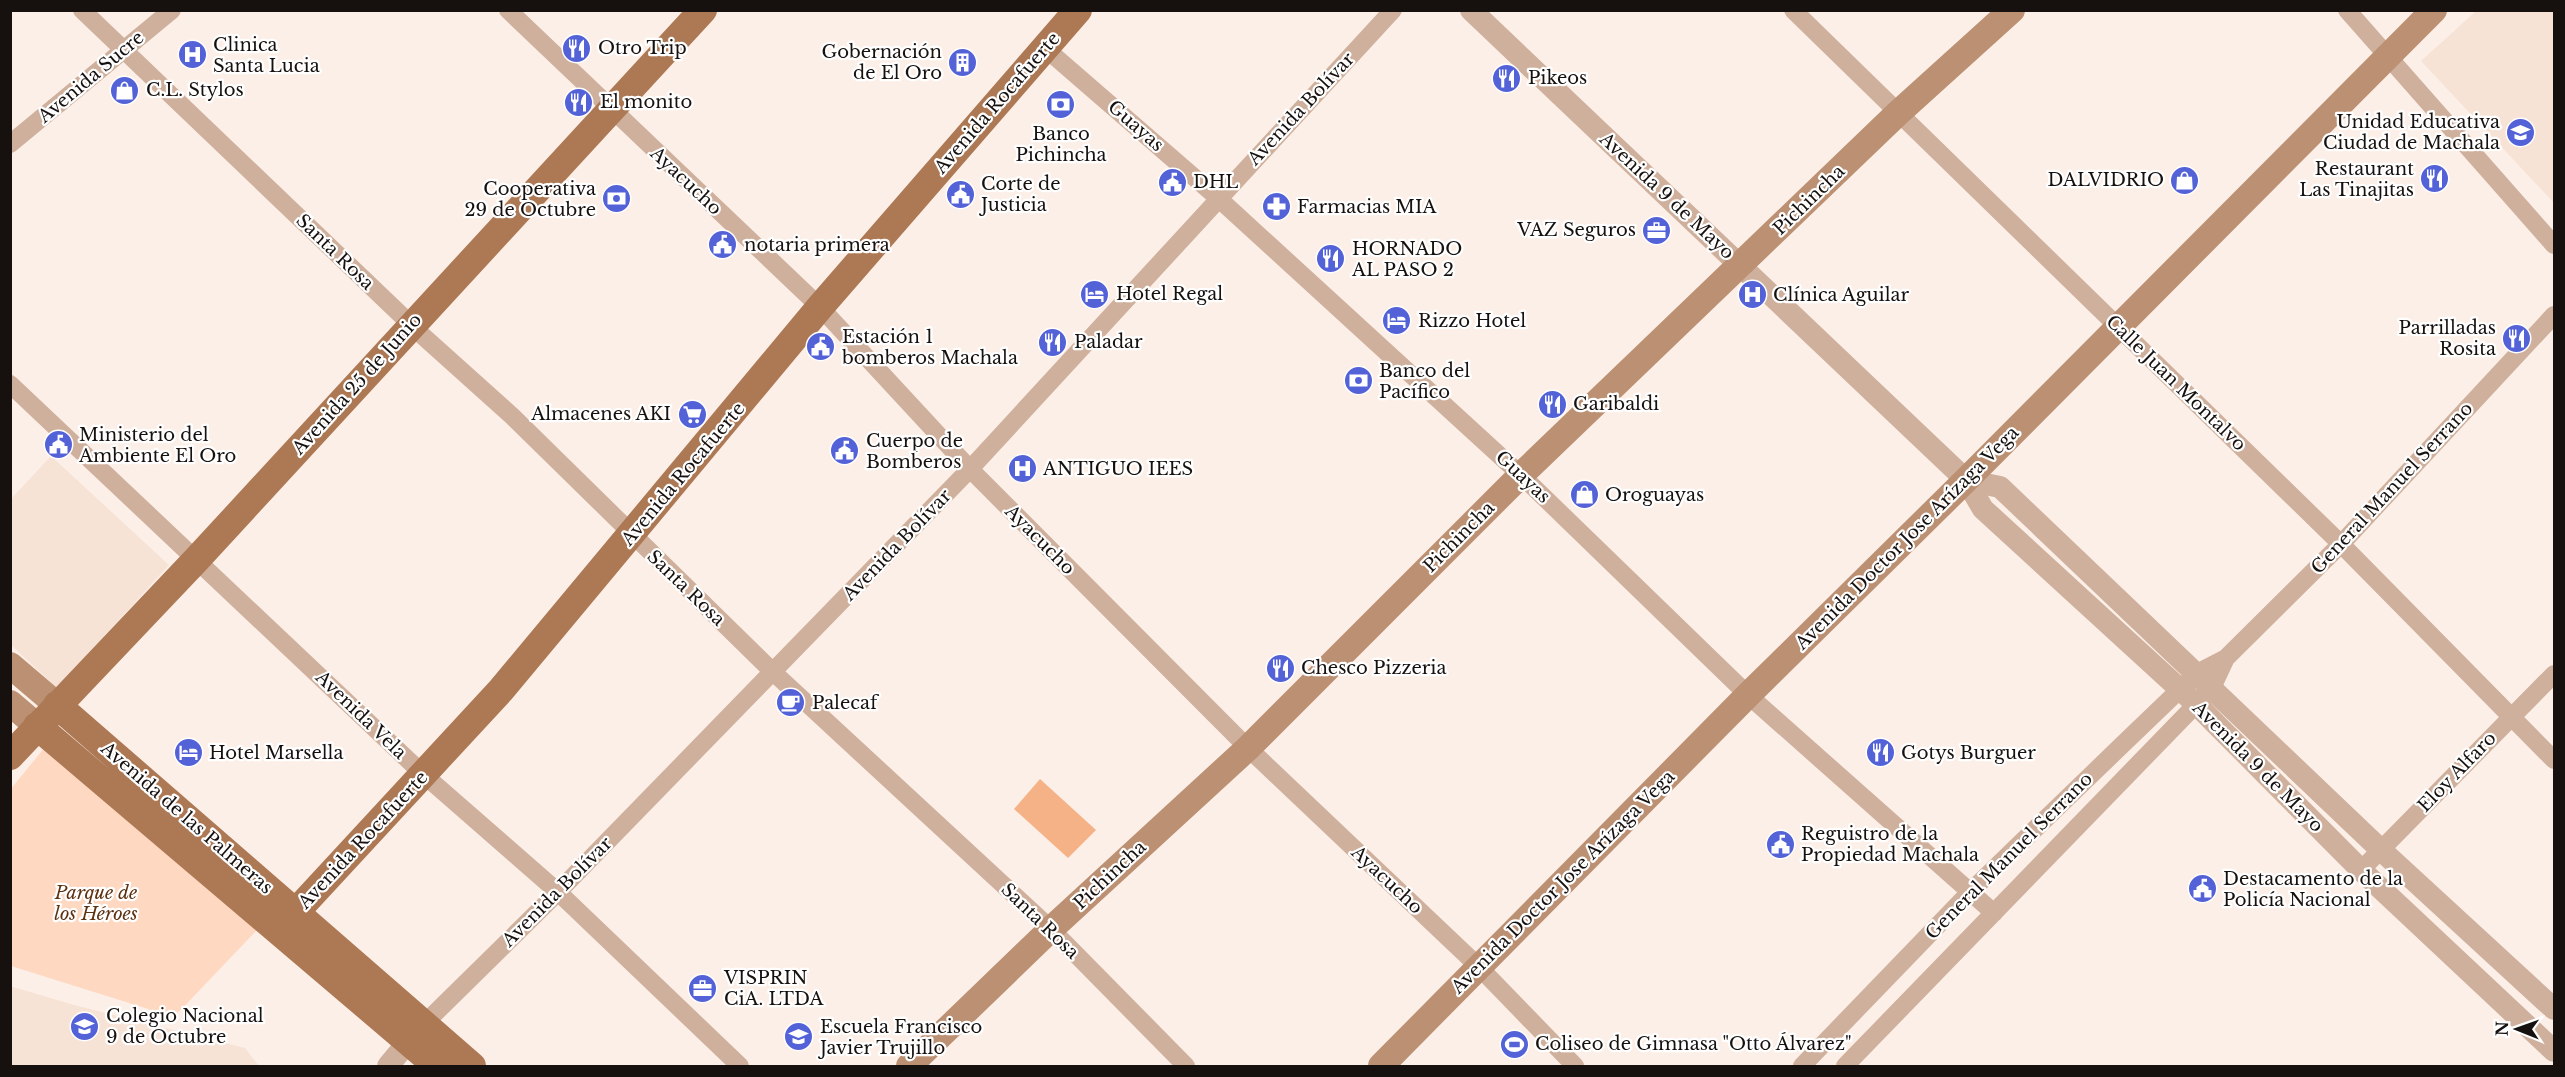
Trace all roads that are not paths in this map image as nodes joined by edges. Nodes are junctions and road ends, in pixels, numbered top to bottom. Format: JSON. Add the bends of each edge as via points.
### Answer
{"nodes":[{"id":1,"x":82,"y":10,"type":"edge"},
{"id":2,"x":172,"y":10,"type":"edge"},
{"id":3,"x":508,"y":10,"type":"edge"},
{"id":4,"x":703,"y":10,"type":"edge"},
{"id":5,"x":1078,"y":10,"type":"edge"},
{"id":6,"x":1393,"y":10,"type":"edge"},
{"id":7,"x":1472,"y":10,"type":"edge"},
{"id":8,"x":1792,"y":10,"type":"edge"},
{"id":9,"x":2012,"y":10,"type":"edge"},
{"id":10,"x":2347,"y":10,"type":"edge"},
{"id":11,"x":2434,"y":10,"type":"edge"},
{"id":12,"x":1045,"y":48,"type":"junction"},
{"id":13,"x":124,"y":50,"type":"junction"},
{"id":14,"x":2388,"y":55,"type":"junction"},
{"id":15,"x":611,"y":111,"type":"junction"},
{"id":16,"x":1897,"y":114,"type":"junction"},
{"id":17,"x":10,"y":144,"type":"edge"},
{"id":18,"x":1218,"y":198,"type":"junction"},
{"id":19,"x":2554,"y":245,"type":"edge"},
{"id":20,"x":1741,"y":266,"type":"junction"},
{"id":21,"x":820,"y":307,"type":"junction"},
{"id":22,"x":2554,"y":315,"type":"edge"},
{"id":23,"x":411,"y":325,"type":"junction"},
{"id":24,"x":2118,"y":326,"type":"junction"},
{"id":25,"x":10,"y":384,"type":"edge"},
{"id":26,"x":970,"y":469,"type":"junction"},
{"id":27,"x":1521,"y":475,"type":"junction"},
{"id":28,"x":1966,"y":480,"type":"junction"},
{"id":29,"x":633,"y":535,"type":"junction"},
{"id":30,"x":2341,"y":544,"type":"junction"},
{"id":31,"x":197,"y":559,"type":"junction"},
{"id":32,"x":10,"y":665,"type":"edge"},
{"id":33,"x":773,"y":672,"type":"junction"},
{"id":34,"x":2554,"y":674,"type":"edge"},
{"id":35,"x":2204,"y":680,"type":"junction"},
{"id":36,"x":1748,"y":695,"type":"junction"},
{"id":37,"x":2188,"y":697,"type":"junction"},
{"id":38,"x":10,"y":703,"type":"edge"},
{"id":39,"x":57,"y":705,"type":"junction"},
{"id":40,"x":2512,"y":716,"type":"junction"},
{"id":41,"x":37,"y":726,"type":"junction"},
{"id":42,"x":1248,"y":748,"type":"junction"},
{"id":43,"x":10,"y":756,"type":"edge"},
{"id":44,"x":2554,"y":760,"type":"edge"},
{"id":45,"x":423,"y":774,"type":"junction"},
{"id":46,"x":2381,"y":850,"type":"junction"},
{"id":47,"x":2361,"y":870,"type":"junction"},
{"id":48,"x":558,"y":892,"type":"junction"},
{"id":49,"x":1970,"y":892,"type":"junction"},
{"id":50,"x":1994,"y":913,"type":"junction"},
{"id":51,"x":287,"y":921,"type":"junction"},
{"id":52,"x":1051,"y":929,"type":"junction"},
{"id":53,"x":1479,"y":967,"type":"junction"},
{"id":54,"x":2554,"y":1009,"type":"edge"},
{"id":55,"x":416,"y":1032,"type":"junction"},
{"id":56,"x":2554,"y":1051,"type":"edge"},
{"id":57,"x":388,"y":1066,"type":"edge"},
{"id":58,"x":437,"y":1066,"type":"edge"},
{"id":59,"x":472,"y":1066,"type":"edge"},
{"id":60,"x":740,"y":1066,"type":"edge"},
{"id":61,"x":909,"y":1066,"type":"edge"},
{"id":62,"x":1186,"y":1066,"type":"edge"},
{"id":63,"x":1381,"y":1066,"type":"edge"},
{"id":64,"x":1575,"y":1066,"type":"edge"},
{"id":65,"x":1802,"y":1066,"type":"edge"},
{"id":66,"x":1845,"y":1066,"type":"edge"}],
"edges":[{"from":1,"to":13,"type":"street","name":"Santa Rosa"},
{"from":2,"to":13,"type":"street","name":"Avenida Sucre"},
{"from":3,"to":15,"type":"street","name":"Ayacucho"},
{"from":4,"to":15,"type":"main road","name":"Avenida 25 de Junio"},
{"from":5,"to":12,"type":"main road","name":"Avenida Rocafuerte"},
{"from":6,"to":18,"type":"street","name":"Avenida Bolívar"},
{"from":7,"to":20,"type":"street","name":"Avenida 9 de Mayo"},
{"from":8,"to":16,"type":"street","name":"Calle Juan Montalvo"},
{"from":9,"to":16,"type":"main road","name":"Pichincha"},
{"from":10,"to":14,"type":"street"},
{"from":11,"to":14,"type":"main road","name":"Avenida Doctor Jose Arízaga Vega"},
{"from":12,"to":18,"type":"street","name":"Guayas"},
{"from":12,"to":21,"type":"main road","name":"Avenida Rocafuerte"},
{"from":13,"to":17,"type":"street","name":"Avenida Sucre"},
{"from":13,"to":23,"type":"street","name":"Santa Rosa"},
{"from":14,"to":19,"type":"street"},
{"from":14,"to":24,"type":"main road","name":"Avenida Doctor Jose Arízaga Vega"},
{"from":15,"to":21,"type":"street","name":"Ayacucho"},
{"from":15,"to":23,"type":"main road","name":"Avenida 25 de Junio"},
{"from":16,"to":20,"type":"main road","name":"Pichincha"},
{"from":16,"to":24,"type":"street","name":"Calle Juan Montalvo"},
{"from":18,"to":26,"type":"street","name":"Avenida Bolívar"},
{"from":18,"to":27,"type":"street","name":"Guayas"},
{"from":20,"to":27,"type":"main road","name":"Pichincha"},
{"from":20,"to":28,"type":"street","name":"Avenida 9 de Mayo"},
{"from":21,"to":26,"type":"street","name":"Ayacucho"},
{"from":21,"to":29,"type":"main road","name":"Avenida Rocafuerte"},
{"from":22,"to":30,"type":"street","name":"General Manuel Serrano"},
{"from":23,"to":29,"type":"street","name":"Santa Rosa","via":[[513,416]]},
{"from":23,"to":31,"type":"main road","name":"Avenida 25 de Junio"},
{"from":24,"to":28,"type":"main road","name":"Avenida Doctor Jose Arízaga Vega"},
{"from":24,"to":30,"type":"street","name":"Calle Juan Montalvo"},
{"from":25,"to":31,"type":"street","name":"Avenida Vela"},
{"from":26,"to":33,"type":"street","name":"Avenida Bolívar"},
{"from":26,"to":42,"type":"street","name":"Ayacucho"},
{"from":27,"to":36,"type":"street","name":"Guayas"},
{"from":27,"to":42,"type":"main road","name":"Pichincha"},
{"from":28,"to":35,"type":"street","name":"Avenida 9 de Mayo","via":[[2000,487]]},
{"from":28,"to":36,"type":"main road","name":"Avenida Doctor Jose Arízaga Vega"},
{"from":28,"to":37,"type":"street","name":"Avenida 9 de Mayo","via":[[1983,509]]},
{"from":29,"to":33,"type":"street","name":"Santa Rosa"},
{"from":29,"to":45,"type":"main road","name":"Avenida Rocafuerte","via":[[501,690]]},
{"from":30,"to":35,"type":"street","name":"General Manuel Serrano"},
{"from":30,"to":40,"type":"street","name":"Calle Juan Montalvo"},
{"from":31,"to":39,"type":"main road","name":"Avenida 25 de Junio"},
{"from":31,"to":45,"type":"street","name":"Avenida Vela"},
{"from":32,"to":39,"type":"main road","name":"Avenida de las Palmeras"},
{"from":33,"to":48,"type":"street","name":"Avenida Bolívar"},
{"from":33,"to":52,"type":"street","name":"Santa Rosa"},
{"from":34,"to":40,"type":"street","name":"Eloy Alfaro"},
{"from":35,"to":37,"type":"street","name":"General Manuel Serrano"},
{"from":35,"to":46,"type":"street","name":"Avenida 9 de Mayo"},
{"from":36,"to":49,"type":"street","name":"Guayas"},
{"from":36,"to":53,"type":"main road","name":"Avenida Doctor Jose Arízaga Vega"},
{"from":37,"to":47,"type":"street","name":"Avenida 9 de Mayo"},
{"from":37,"to":49,"type":"street","name":"General Manuel Serrano"},
{"from":37,"to":50,"type":"street","name":"General Manuel Serrano"},
{"from":38,"to":41,"type":"main road","name":"Avenida de las Palmeras"},
{"from":39,"to":41,"type":"main road","name":"Avenida 25 de Junio"},
{"from":39,"to":51,"type":"main road","name":"Avenida de las Palmeras"},
{"from":40,"to":44,"type":"street","name":"Calle Juan Montalvo"},
{"from":40,"to":46,"type":"street","name":"Eloy Alfaro"},
{"from":41,"to":43,"type":"main road","name":"Avenida 25 de Junio"},
{"from":41,"to":51,"type":"main road","name":"Avenida de las Palmeras"},
{"from":42,"to":52,"type":"main road","name":"Pichincha"},
{"from":42,"to":53,"type":"street","name":"Ayacucho"},
{"from":45,"to":48,"type":"street","name":"Avenida Vela"},
{"from":45,"to":51,"type":"main road","name":"Avenida Rocafuerte"},
{"from":46,"to":47,"type":"street","name":"Eloy Alfaro"},
{"from":46,"to":54,"type":"street","name":"Avenida 9 de Mayo"},
{"from":47,"to":56,"type":"street","name":"Avenida 9 de Mayo"},
{"from":48,"to":55,"type":"street","name":"Avenida Bolívar"},
{"from":48,"to":60,"type":"street","name":"Avenida Vela"},
{"from":49,"to":50,"type":"street","name":"Guayas"},
{"from":49,"to":65,"type":"street","name":"General Manuel Serrano"},
{"from":50,"to":66,"type":"street","name":"General Manuel Serrano"},
{"from":51,"to":55,"type":"main road","name":"Avenida de las Palmeras"},
{"from":52,"to":61,"type":"main road","name":"Pichincha"},
{"from":52,"to":62,"type":"street","name":"Santa Rosa"},
{"from":53,"to":63,"type":"main road","name":"Avenida Doctor Jose Arízaga Vega"},
{"from":53,"to":64,"type":"street","name":"Ayacucho"},
{"from":55,"to":57,"type":"street","name":"Avenida Bolívar"},
{"from":55,"to":58,"type":"main road","name":"Avenida de las Palmeras"},
{"from":55,"to":59,"type":"main road","name":"Avenida de las Palmeras"}]}
